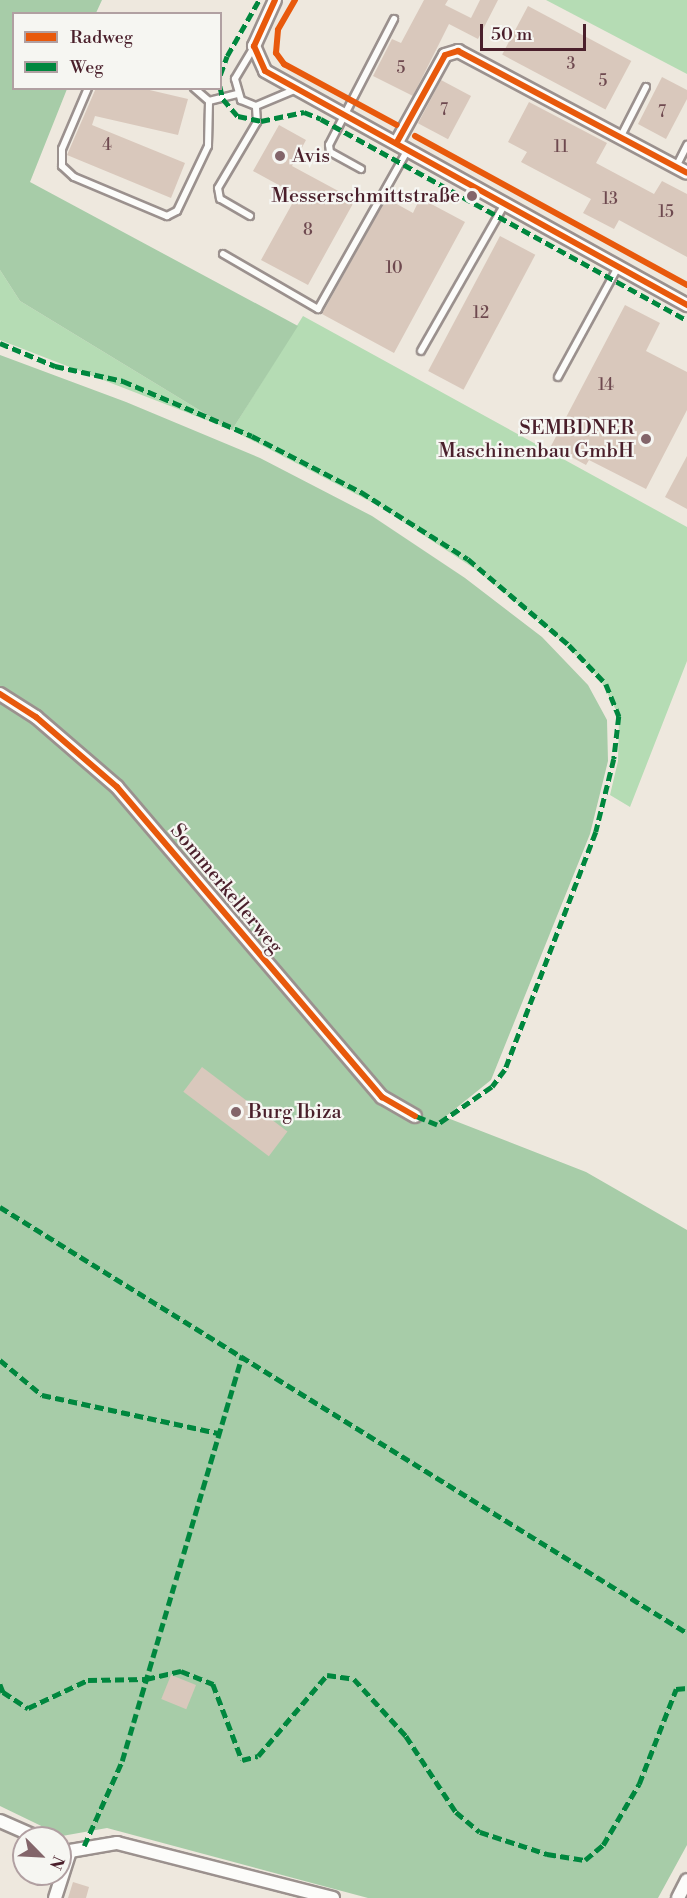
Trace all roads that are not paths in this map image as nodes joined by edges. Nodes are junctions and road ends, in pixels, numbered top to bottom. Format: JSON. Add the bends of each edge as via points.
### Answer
{"nodes":[{"id":1,"x":275,"y":0,"type":"edge"},
{"id":2,"x":394,"y":19,"type":"dead end"},
{"id":3,"x":254,"y":46,"type":"junction"},
{"id":4,"x":646,"y":87,"type":"dead end"},
{"id":5,"x":87,"y":90,"type":"edge"},
{"id":6,"x":196,"y":90,"type":"edge"},
{"id":7,"x":294,"y":90,"type":"junction"},
{"id":8,"x":237,"y":94,"type":"junction"},
{"id":9,"x":209,"y":101,"type":"junction"},
{"id":10,"x":255,"y":106,"type":"junction"},
{"id":11,"x":344,"y":114,"type":"junction"},
{"id":12,"x":621,"y":136,"type":"junction"},
{"id":13,"x":397,"y":142,"type":"junction"},
{"id":14,"x":687,"y":145,"type":"edge"},
{"id":15,"x":408,"y":148,"type":"junction"},
{"id":16,"x":362,"y":169,"type":"dead end"},
{"id":17,"x":682,"y":170,"type":"edge"},
{"id":18,"x":506,"y":204,"type":"junction"},
{"id":19,"x":250,"y":216,"type":"dead end"},
{"id":20,"x":223,"y":254,"type":"dead end"},
{"id":21,"x":618,"y":266,"type":"junction"},
{"id":22,"x":687,"y":304,"type":"edge"},
{"id":23,"x":421,"y":351,"type":"dead end"},
{"id":24,"x":558,"y":377,"type":"dead end"},
{"id":25,"x":0,"y":694,"type":"edge"},
{"id":26,"x":415,"y":1116,"type":"dead end"},
{"id":27,"x":72,"y":1848,"type":"edge"},
{"id":28,"x":687,"y":1880,"type":"edge"},
{"id":29,"x":333,"y":1898,"type":"edge"},
{"id":30,"x":678,"y":1898,"type":"edge"}],
"edges":[{"from":1,"to":3,"type":"street"},
{"from":2,"to":11,"type":"lane"},
{"from":3,"to":7,"type":"street","via":[[265,71]]},
{"from":3,"to":8,"type":"lane","via":[[235,79]]},
{"from":4,"to":12,"type":"lane"},
{"from":5,"to":9,"type":"lane","via":[[62,149],[62,166],[74,177],[167,216],[177,211],[208,146]]},
{"from":6,"to":9,"type":"lane"},
{"from":7,"to":10,"type":"lane"},
{"from":7,"to":11,"type":"street"},
{"from":8,"to":9,"type":"lane"},
{"from":8,"to":10,"type":"lane"},
{"from":10,"to":19,"type":"lane","via":[[257,122],[218,188],[220,200]]},
{"from":11,"to":13,"type":"street"},
{"from":11,"to":16,"type":"lane","via":[[330,141],[330,152]]},
{"from":12,"to":13,"type":"street","via":[[458,51],[445,55]]},
{"from":12,"to":17,"type":"street"},
{"from":13,"to":15,"type":"street"},
{"from":14,"to":17,"type":"lane"},
{"from":15,"to":18,"type":"street"},
{"from":15,"to":20,"type":"lane","via":[[318,309]]},
{"from":18,"to":21,"type":"street"},
{"from":18,"to":23,"type":"lane"},
{"from":21,"to":22,"type":"street"},
{"from":21,"to":24,"type":"lane"},
{"from":25,"to":26,"type":"street","name":"Sommerkellerweg","via":[[36,717],[117,787],[382,1097]]},
{"from":27,"to":29,"type":"street","via":[[117,1843]]},
{"from":28,"to":30,"type":"street"}]}
